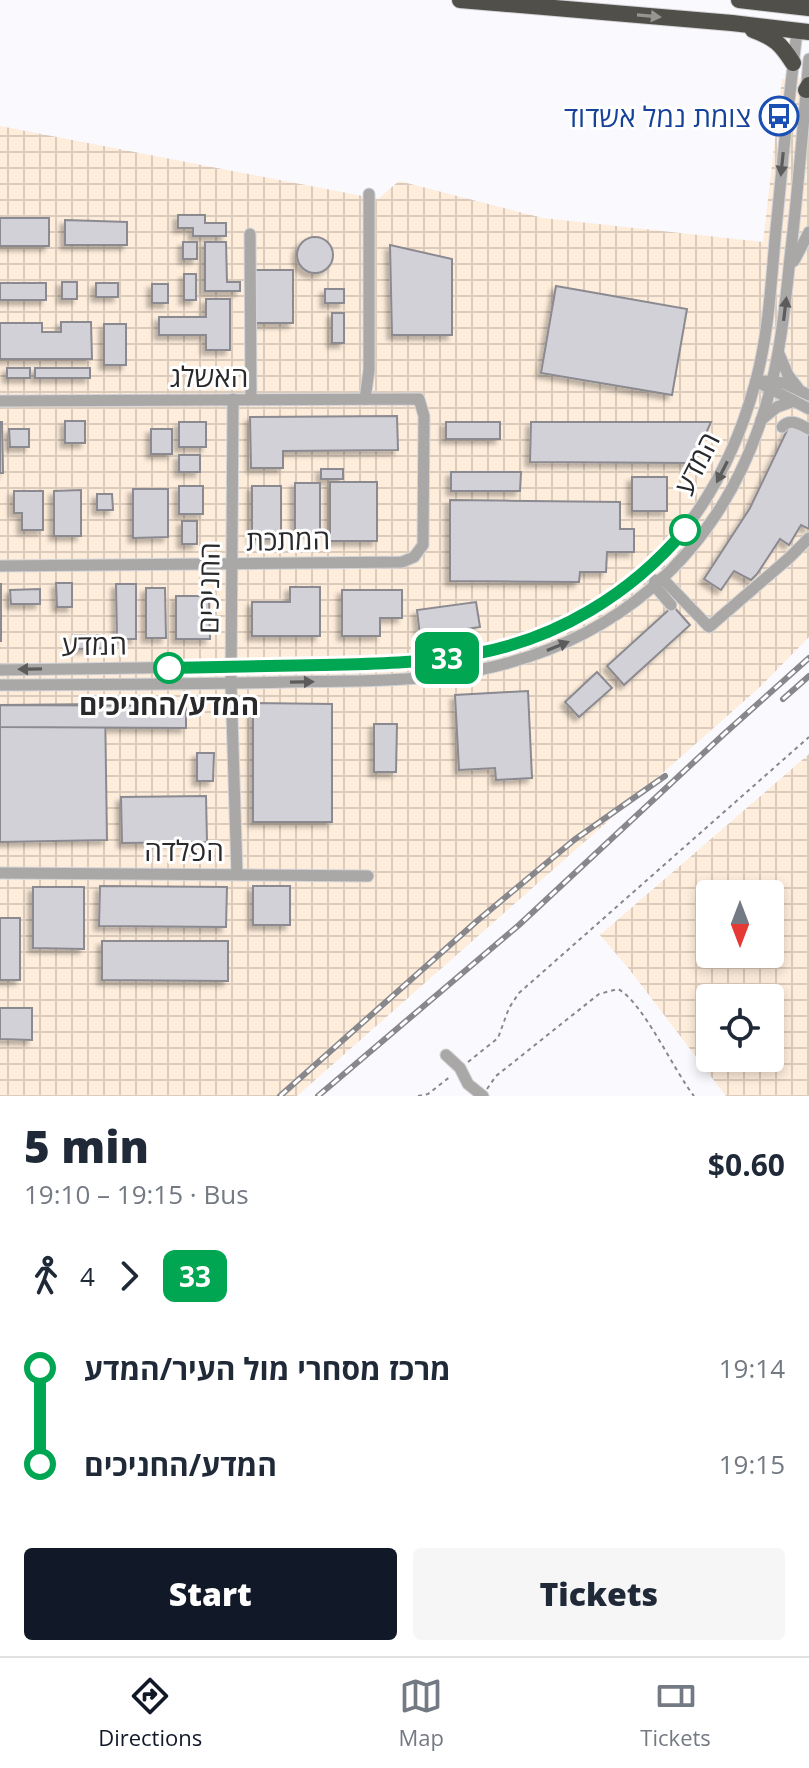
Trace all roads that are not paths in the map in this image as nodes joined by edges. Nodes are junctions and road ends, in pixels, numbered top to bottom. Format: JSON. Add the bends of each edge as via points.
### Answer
{"nodes":[{"id":1,"x":460,"y":0,"type":"edge"},
{"id":2,"x":744,"y":0,"type":"edge"},
{"id":3,"x":809,"y":8,"type":"edge"},
{"id":4,"x":732,"y":23,"type":"junction"},
{"id":5,"x":803,"y":31,"type":"edge"},
{"id":6,"x":801,"y":61,"type":"edge"},
{"id":7,"x":808,"y":87,"type":"edge"},
{"id":8,"x":369,"y":194,"type":"dead end"},
{"id":9,"x":809,"y":232,"type":"edge"},
{"id":10,"x":250,"y":234,"type":"dead end"},
{"id":11,"x":789,"y":272,"type":"junction"},
{"id":12,"x":778,"y":352,"type":"junction"},
{"id":13,"x":756,"y":381,"type":"junction"},
{"id":14,"x":771,"y":385,"type":"junction"},
{"id":15,"x":801,"y":396,"type":"edge"},
{"id":16,"x":233,"y":399,"type":"junction"},
{"id":17,"x":251,"y":399,"type":"junction"},
{"id":18,"x":365,"y":399,"type":"junction"},
{"id":19,"x":419,"y":399,"type":"joint"},
{"id":20,"x":0,"y":401,"type":"edge"},
{"id":21,"x":809,"y":409,"type":"edge"},
{"id":22,"x":761,"y":421,"type":"junction"},
{"id":23,"x":782,"y":427,"type":"dead end"},
{"id":24,"x":809,"y":429,"type":"edge"},
{"id":25,"x":809,"y":538,"type":"edge"},
{"id":26,"x":662,"y":557,"type":"junction"},
{"id":27,"x":232,"y":564,"type":"junction"},
{"id":28,"x":0,"y":566,"type":"edge"},
{"id":29,"x":658,"y":582,"type":"junction"},
{"id":30,"x":671,"y":605,"type":"dead end"},
{"id":31,"x":231,"y":667,"type":"junction"},
{"id":32,"x":0,"y":670,"type":"edge"},
{"id":33,"x":231,"y":684,"type":"junction"},
{"id":34,"x":0,"y":685,"type":"edge"},
{"id":35,"x":0,"y":873,"type":"edge"},
{"id":36,"x":237,"y":874,"type":"junction"},
{"id":37,"x":368,"y":876,"type":"dead end"},
{"id":38,"x":446,"y":1055,"type":"dead end"},
{"id":39,"x":482,"y":1096,"type":"edge"}],
"edges":[{"from":1,"to":4,"type":"highway","one_way":true},
{"from":2,"to":3,"type":"highway"},
{"from":4,"to":5,"type":"highway"},
{"from":4,"to":6,"type":"highway","via":[[768,35]]},
{"from":5,"to":6,"type":"street","name":"המדע"},
{"from":6,"to":7,"type":"street","name":"המדע"},
{"from":6,"to":13,"type":"street","name":"המדע","one_way":true},
{"from":7,"to":11,"type":"street","name":"המדע"},
{"from":8,"to":18,"type":"street"},
{"from":9,"to":11,"type":"street"},
{"from":10,"to":17,"type":"street"},
{"from":12,"to":11,"type":"street","name":"המדע","one_way":true},
{"from":12,"to":14,"type":"street","name":"המדע"},
{"from":12,"to":15,"type":"street"},
{"from":13,"to":14,"type":"street"},
{"from":13,"to":26,"type":"street","name":"המדע","one_way":true,"via":[[723,471]]},
{"from":14,"to":15,"type":"street"},
{"from":14,"to":22,"type":"street","name":"המדע"},
{"from":15,"to":21,"type":"street"},
{"from":15,"to":22,"type":"street"},
{"from":16,"to":17,"type":"street","name":"האשלג"},
{"from":16,"to":20,"type":"street","name":"האשלג"},
{"from":16,"to":27,"type":"street","name":"החניכים"},
{"from":17,"to":18,"type":"street","name":"האשלג"},
{"from":18,"to":19,"type":"street","name":"האשלג"},
{"from":19,"to":27,"type":"street","name":"המתכת","via":[[424,416],[423,545],[414,557],[402,562]]},
{"from":22,"to":29,"type":"street","name":"המדע","via":[[721,508]]},
{"from":23,"to":24,"type":"street","via":[[791,421]]},
{"from":25,"to":29,"type":"street","via":[[709,627]]},
{"from":26,"to":29,"type":"street"},
{"from":26,"to":31,"type":"street","name":"המדע","via":[[571,623],[509,646],[437,660]]},
{"from":27,"to":28,"type":"street","name":"המתכת"},
{"from":27,"to":31,"type":"street","name":"החניכים"},
{"from":29,"to":30,"type":"street"},
{"from":33,"to":29,"type":"street","name":"המדע","one_way":true,"via":[[416,678],[486,668],[583,635]]},
{"from":31,"to":32,"type":"street","name":"המדע","one_way":true},
{"from":31,"to":33,"type":"street","name":"החניכים"},
{"from":33,"to":34,"type":"street","name":"המדע"},
{"from":33,"to":36,"type":"street","name":"החניכים"},
{"from":35,"to":36,"type":"street","name":"הפלדה"},
{"from":36,"to":37,"type":"street","name":"הפלדה"},
{"from":38,"to":39,"type":"street"}]}
